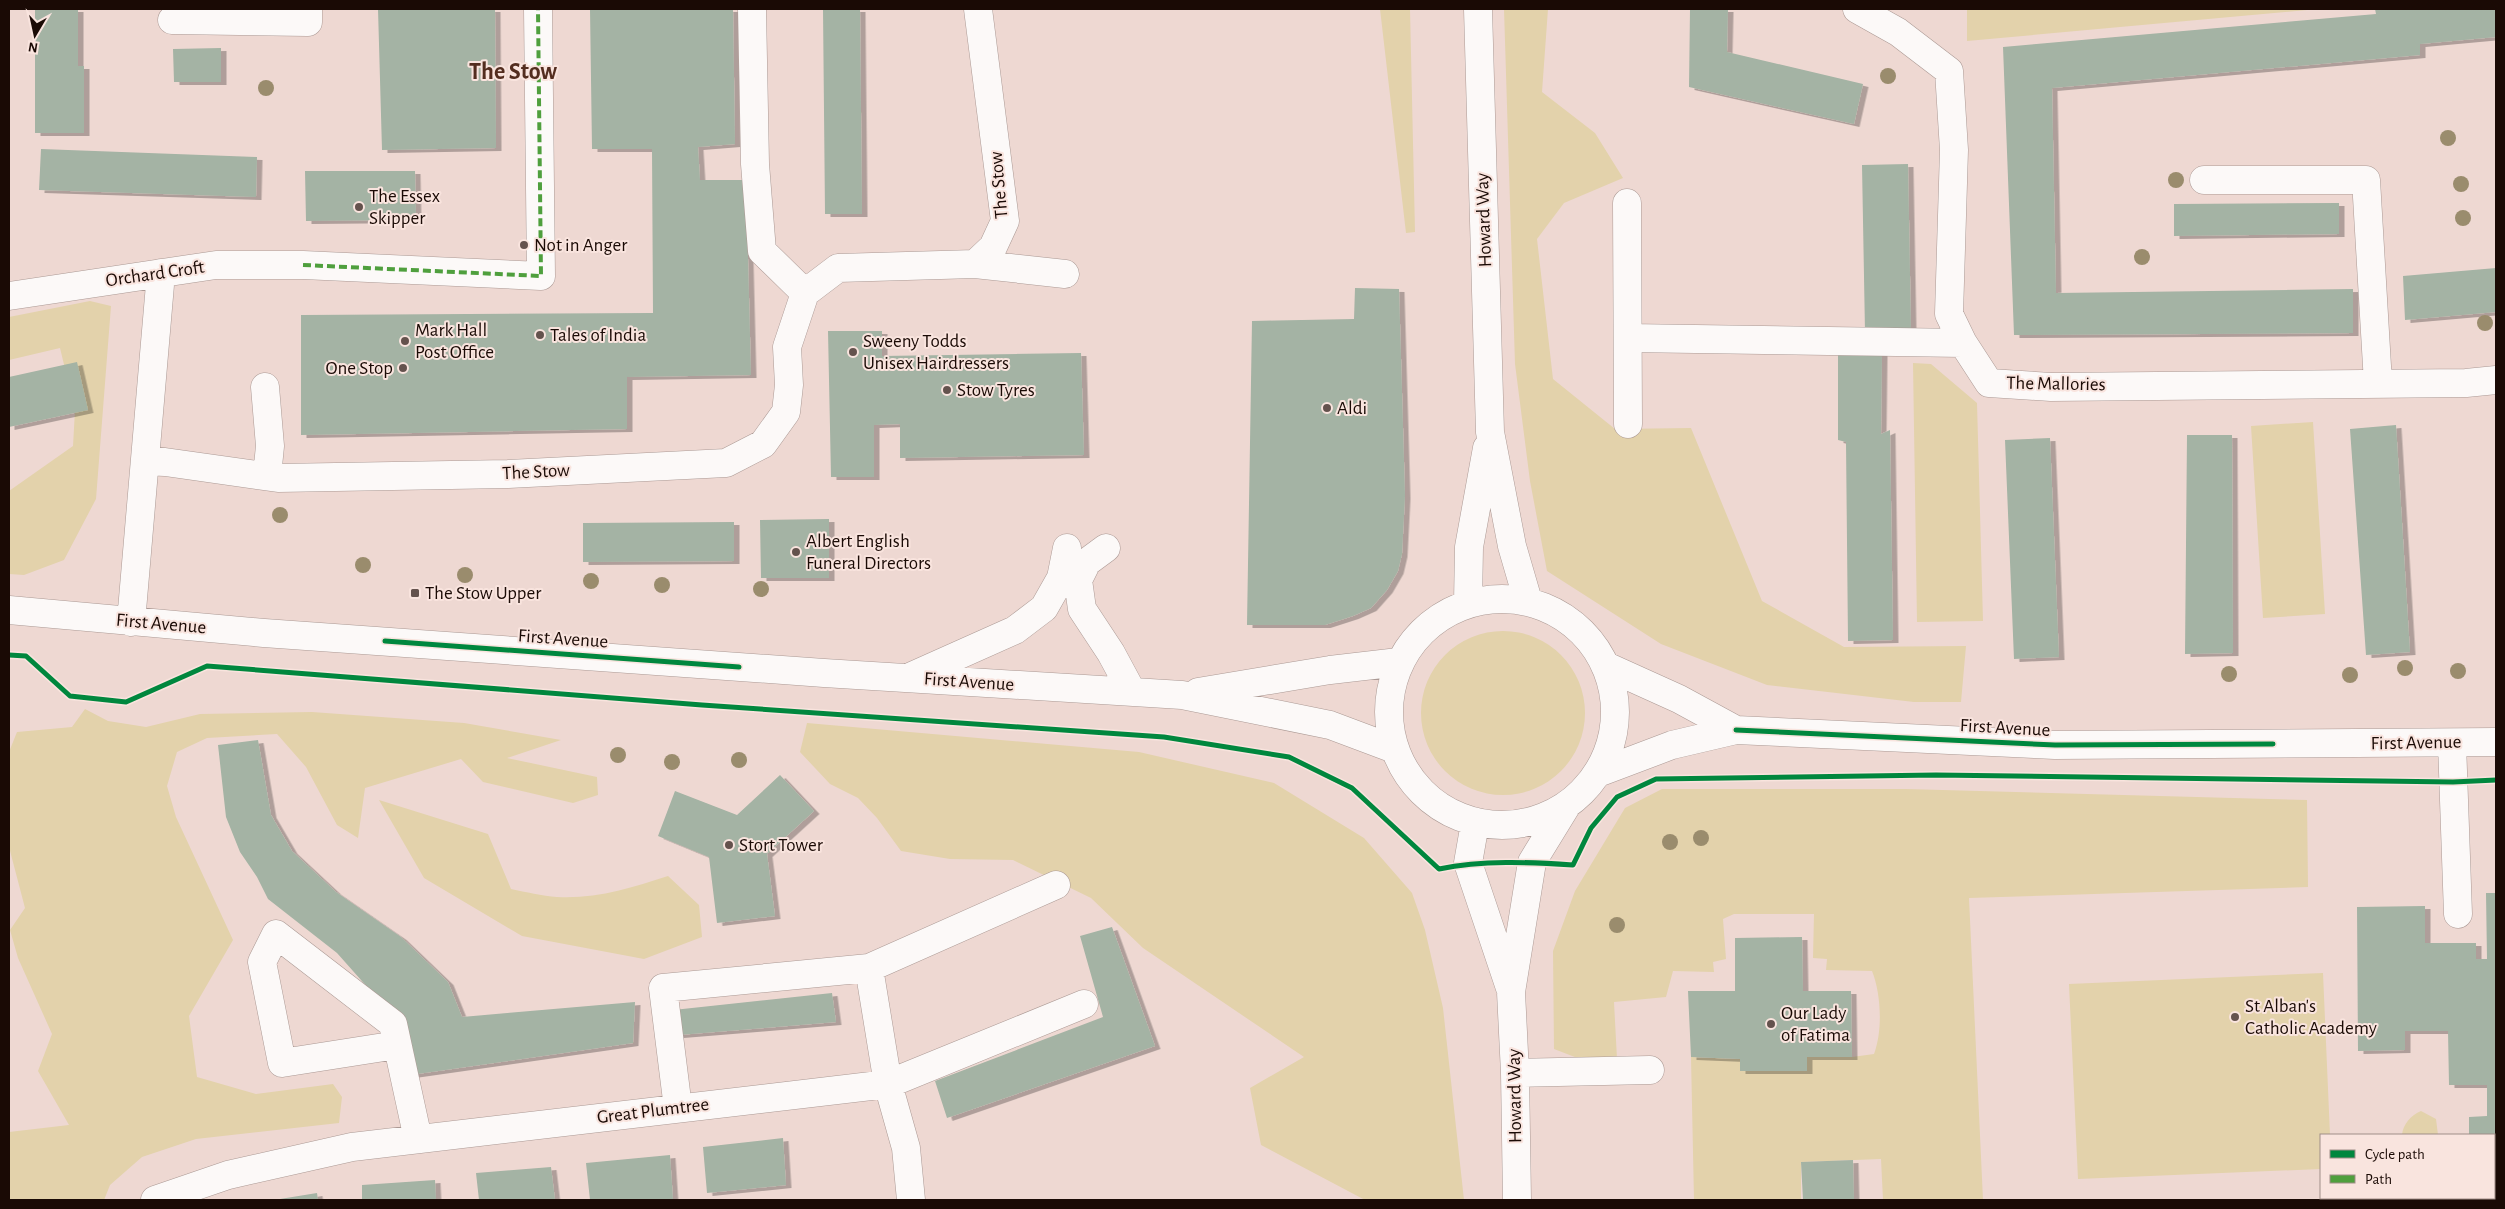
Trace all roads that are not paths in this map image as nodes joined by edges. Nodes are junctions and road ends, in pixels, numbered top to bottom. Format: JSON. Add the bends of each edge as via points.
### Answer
{"nodes":[{"id":1,"x":308,"y":9,"type":"edge"},
{"id":2,"x":538,"y":9,"type":"edge"},
{"id":3,"x":752,"y":9,"type":"edge"},
{"id":4,"x":978,"y":9,"type":"edge"},
{"id":5,"x":1478,"y":9,"type":"edge"},
{"id":6,"x":1857,"y":9,"type":"edge"},
{"id":7,"x":172,"y":20,"type":"dead end"},
{"id":8,"x":2204,"y":180,"type":"dead end"},
{"id":9,"x":1627,"y":203,"type":"dead end"},
{"id":10,"x":975,"y":264,"type":"junction"},
{"id":11,"x":161,"y":273,"type":"junction"},
{"id":12,"x":1065,"y":274,"type":"dead end"},
{"id":13,"x":805,"y":293,"type":"junction"},
{"id":14,"x":9,"y":296,"type":"edge"},
{"id":15,"x":1628,"y":338,"type":"junction"},
{"id":16,"x":1963,"y":343,"type":"junction"},
{"id":17,"x":2496,"y":380,"type":"edge"},
{"id":18,"x":2378,"y":384,"type":"junction"},
{"id":19,"x":265,"y":387,"type":"dead end"},
{"id":20,"x":1628,"y":424,"type":"dead end"},
{"id":21,"x":1490,"y":432,"type":"junction"},
{"id":22,"x":145,"y":461,"type":"junction"},
{"id":23,"x":267,"y":476,"type":"junction"},
{"id":24,"x":1067,"y":548,"type":"dead end"},
{"id":25,"x":1106,"y":548,"type":"dead end"},
{"id":26,"x":1528,"y":601,"type":"junction"},
{"id":27,"x":1468,"y":603,"type":"junction"},
{"id":28,"x":9,"y":610,"type":"edge"},
{"id":29,"x":132,"y":622,"type":"junction"},
{"id":30,"x":1399,"y":662,"type":"junction"},
{"id":31,"x":1606,"y":666,"type":"junction"},
{"id":32,"x":909,"y":678,"type":"junction"},
{"id":33,"x":1132,"y":692,"type":"junction"},
{"id":34,"x":1182,"y":694,"type":"junction"},
{"id":35,"x":1736,"y":730,"type":"junction"},
{"id":36,"x":2496,"y":742,"type":"edge"},
{"id":37,"x":2452,"y":743,"type":"junction"},
{"id":38,"x":1394,"y":749,"type":"junction"},
{"id":39,"x":1598,"y":774,"type":"junction"},
{"id":40,"x":1567,"y":805,"type":"junction"},
{"id":41,"x":1475,"y":823,"type":"junction"},
{"id":42,"x":1056,"y":885,"type":"dead end"},
{"id":43,"x":2458,"y":914,"type":"dead end"},
{"id":44,"x":869,"y":968,"type":"junction"},
{"id":45,"x":1511,"y":992,"type":"junction"},
{"id":46,"x":1084,"y":1004,"type":"dead end"},
{"id":47,"x":397,"y":1045,"type":"junction"},
{"id":48,"x":1650,"y":1070,"type":"dead end"},
{"id":49,"x":1515,"y":1073,"type":"junction"},
{"id":50,"x":888,"y":1084,"type":"junction"},
{"id":51,"x":678,"y":1108,"type":"junction"},
{"id":52,"x":418,"y":1139,"type":"junction"},
{"id":53,"x":155,"y":1200,"type":"edge"},
{"id":54,"x":911,"y":1200,"type":"edge"},
{"id":55,"x":1517,"y":1200,"type":"edge"}],
"edges":[{"from":1,"to":7,"type":"street","via":[[308,22]]},
{"from":2,"to":11,"type":"street","name":"Orchard Croft","via":[[541,276],[303,265],[216,265]]},
{"from":3,"to":13,"type":"street","via":[[762,251]]},
{"from":4,"to":10,"type":"street","name":"The Stow","via":[[1006,221],[993,246]]},
{"from":5,"to":21,"type":"street","name":"Howard Way"},
{"from":6,"to":16,"type":"street","name":"The Mallories","via":[[1898,32],[1949,71],[1954,150],[1949,314]]},
{"from":8,"to":18,"type":"street","via":[[2366,180]]},
{"from":9,"to":15,"type":"street"},
{"from":10,"to":12,"type":"street"},
{"from":10,"to":13,"type":"street","via":[[838,268]]},
{"from":11,"to":14,"type":"street","name":"Orchard Croft"},
{"from":11,"to":22,"type":"street"},
{"from":13,"to":23,"type":"street","name":"The Stow","via":[[787,347],[789,385],[786,412],[763,444],[726,463],[508,474]]},
{"from":15,"to":16,"type":"street"},
{"from":15,"to":20,"type":"street"},
{"from":16,"to":18,"type":"street","name":"The Mallories","via":[[1989,383],[2051,387]]},
{"from":17,"to":18,"type":"street","name":"The Mallories"},
{"from":19,"to":23,"type":"street","via":[[270,446]]},
{"from":21,"to":26,"type":"street","name":"Howard Way","via":[[1512,546]]},
{"from":21,"to":27,"type":"street","name":"Howard Way","via":[[1469,547]]},
{"from":22,"to":23,"type":"street","name":"The Stow"},
{"from":22,"to":29,"type":"street"},
{"from":24,"to":32,"type":"street","via":[[1061,578],[1044,608],[1015,630]]},
{"from":25,"to":33,"type":"street","via":[[1087,562],[1078,580],[1082,610]]},
{"from":26,"to":27,"type":"street","via":[[1497,598]]},
{"from":26,"to":31,"type":"street","via":[[1560,614],[1587,637]]},
{"from":27,"to":30,"type":"street","via":[[1440,616],[1416,636]]},
{"from":28,"to":29,"type":"street","name":"First Avenue"},
{"from":29,"to":32,"type":"street","name":"First Avenue"},
{"from":30,"to":34,"type":"street","name":"First Avenue"},
{"from":30,"to":38,"type":"street","via":[[1390,690],[1388,720]]},
{"from":31,"to":35,"type":"street","name":"First Avenue","via":[[1679,699]]},
{"from":31,"to":39,"type":"street","via":[[1615,702],[1612,739]]},
{"from":32,"to":33,"type":"street","name":"First Avenue"},
{"from":33,"to":34,"type":"street","name":"First Avenue"},
{"from":34,"to":38,"type":"street","name":"First Avenue","via":[[1330,725]]},
{"from":35,"to":37,"type":"street","name":"First Avenue","via":[[2055,745]]},
{"from":35,"to":39,"type":"street","name":"First Avenue","via":[[1672,745]]},
{"from":36,"to":37,"type":"street","name":"First Avenue"},
{"from":37,"to":43,"type":"street"},
{"from":38,"to":41,"type":"street","via":[[1412,783],[1440,807]]},
{"from":39,"to":40,"type":"street"},
{"from":40,"to":41,"type":"street","via":[[1538,820],[1507,826]]},
{"from":40,"to":45,"type":"street","name":"Howard Way","via":[[1532,862]]},
{"from":41,"to":45,"type":"street","name":"Howard Way","via":[[1468,863]]},
{"from":42,"to":44,"type":"street"},
{"from":44,"to":50,"type":"street"},
{"from":44,"to":51,"type":"street","via":[[663,988]]},
{"from":45,"to":49,"type":"street","name":"Howard Way"},
{"from":46,"to":50,"type":"street","name":"Great Plumtree"},
{"from":47,"to":47,"type":"street","via":[[393,1024],[276,934],[262,962],[282,1063]]},
{"from":47,"to":52,"type":"street"},
{"from":48,"to":49,"type":"street"},
{"from":49,"to":55,"type":"street","name":"Howard Way"},
{"from":50,"to":51,"type":"street","name":"Great Plumtree"},
{"from":50,"to":54,"type":"street","via":[[906,1148]]},
{"from":51,"to":52,"type":"street","name":"Great Plumtree"},
{"from":52,"to":53,"type":"street","name":"Great Plumtree","via":[[352,1147],[228,1175]]}]}
